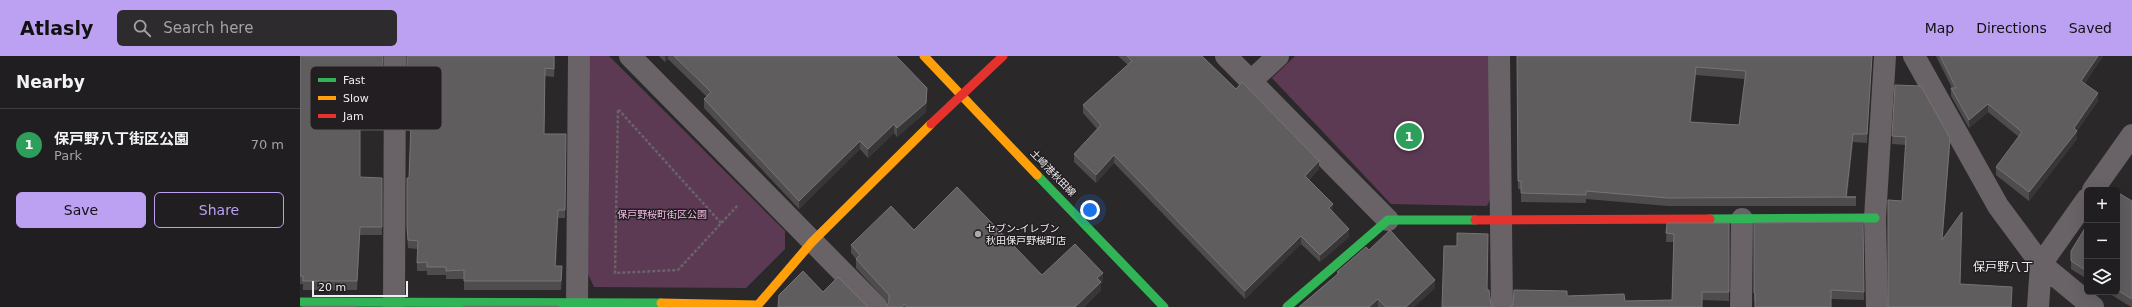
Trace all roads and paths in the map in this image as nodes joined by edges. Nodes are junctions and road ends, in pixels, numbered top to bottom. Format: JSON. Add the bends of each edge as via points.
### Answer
{"nodes":[{"id":1,"x":396,"y":56,"type":"edge"},
{"id":2,"x":579,"y":56,"type":"edge"},
{"id":3,"x":630,"y":56,"type":"edge"},
{"id":4,"x":924,"y":56,"type":"edge"},
{"id":5,"x":1003,"y":56,"type":"edge"},
{"id":6,"x":1226,"y":56,"type":"edge"},
{"id":7,"x":1278,"y":56,"type":"edge"},
{"id":8,"x":1499,"y":56,"type":"edge"},
{"id":9,"x":1885,"y":56,"type":"edge"},
{"id":10,"x":1914,"y":56,"type":"edge"},
{"id":11,"x":396,"y":66,"type":"edge"},
{"id":12,"x":1251,"y":82,"type":"junction"},
{"id":13,"x":962,"y":94,"type":"junction"},
{"id":14,"x":395,"y":130,"type":"edge"},
{"id":15,"x":2132,"y":135,"type":"edge"},
{"id":16,"x":756,"y":186,"type":"junction"},
{"id":17,"x":2095,"y":187,"type":"edge"},
{"id":18,"x":2084,"y":203,"type":"edge"},
{"id":19,"x":1875,"y":218,"type":"junction"},
{"id":20,"x":1503,"y":219,"type":"junction"},
{"id":21,"x":1742,"y":219,"type":"junction"},
{"id":22,"x":1388,"y":220,"type":"junction"},
{"id":23,"x":721,"y":223,"type":"junction"},
{"id":24,"x":812,"y":242,"type":"junction"},
{"id":25,"x":2041,"y":264,"type":"junction"},
{"id":26,"x":300,"y":302,"type":"edge"},
{"id":27,"x":577,"y":302,"type":"junction"},
{"id":28,"x":394,"y":305,"type":"edge"},
{"id":29,"x":758,"y":306,"type":"edge"},
{"id":30,"x":877,"y":307,"type":"edge"},
{"id":31,"x":1164,"y":307,"type":"edge"},
{"id":32,"x":1287,"y":307,"type":"edge"},
{"id":33,"x":1502,"y":307,"type":"edge"},
{"id":34,"x":1741,"y":307,"type":"edge"},
{"id":35,"x":1877,"y":307,"type":"edge"},
{"id":36,"x":2038,"y":307,"type":"edge"},
{"id":37,"x":2094,"y":307,"type":"edge"}],
"edges":[{"from":1,"to":11,"type":"street"},
{"from":2,"to":27,"type":"street"},
{"from":3,"to":16,"type":"street"},
{"from":4,"to":13,"type":"street","name":"土崎港秋田線"},
{"from":5,"to":13,"type":"street"},
{"from":6,"to":12,"type":"street"},
{"from":7,"to":12,"type":"street"},
{"from":8,"to":20,"type":"street"},
{"from":9,"to":19,"type":"street"},
{"from":10,"to":25,"type":"street","via":[[1998,206]]},
{"from":12,"to":22,"type":"street"},
{"from":13,"to":24,"type":"street"},
{"from":13,"to":31,"type":"street","name":"土崎港秋田線"},
{"from":14,"to":28,"type":"street"},
{"from":15,"to":17,"type":"street"},
{"from":16,"to":23,"type":"path"},
{"from":16,"to":24,"type":"street"},
{"from":18,"to":25,"type":"street"},
{"from":19,"to":21,"type":"street"},
{"from":19,"to":35,"type":"street"},
{"from":20,"to":21,"type":"street"},
{"from":20,"to":22,"type":"street"},
{"from":20,"to":33,"type":"street"},
{"from":21,"to":34,"type":"street"},
{"from":22,"to":32,"type":"street"},
{"from":23,"to":23,"type":"path","via":[[678,270],[615,273],[618,109]]},
{"from":24,"to":29,"type":"street"},
{"from":24,"to":30,"type":"street"},
{"from":25,"to":36,"type":"street"},
{"from":25,"to":37,"type":"street"},
{"from":26,"to":28,"type":"street"},
{"from":27,"to":28,"type":"street"},
{"from":27,"to":29,"type":"street"}]}
